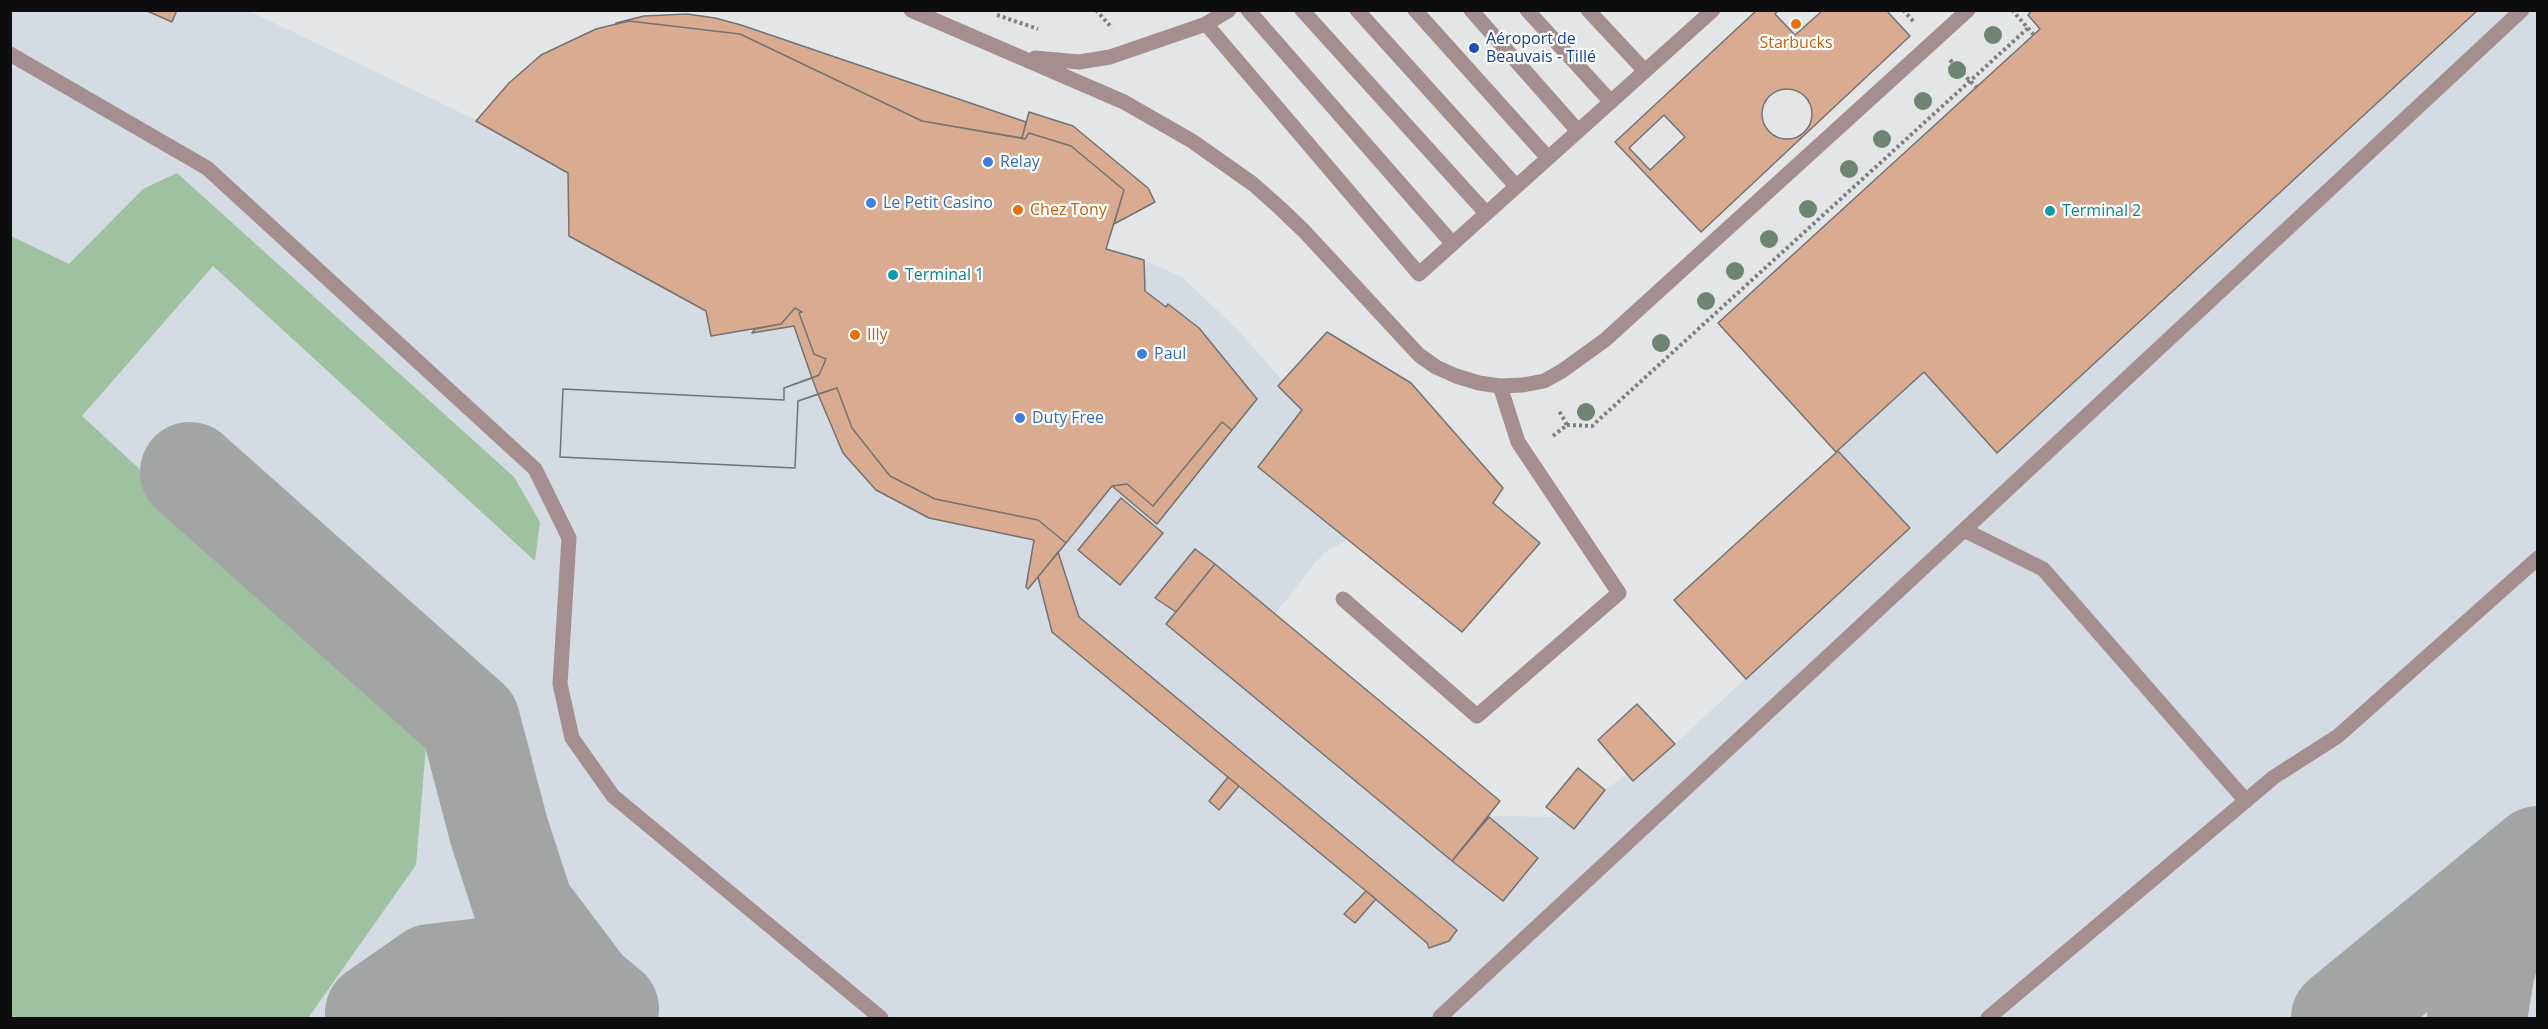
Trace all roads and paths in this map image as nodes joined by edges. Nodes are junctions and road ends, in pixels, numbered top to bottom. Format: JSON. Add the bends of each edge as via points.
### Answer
{"nodes":[{"id":1,"x":911,"y":10,"type":"edge"},
{"id":2,"x":1096,"y":10,"type":"edge"},
{"id":3,"x":1229,"y":10,"type":"edge"},
{"id":4,"x":1248,"y":10,"type":"edge"},
{"id":5,"x":1302,"y":10,"type":"edge"},
{"id":6,"x":1357,"y":10,"type":"edge"},
{"id":7,"x":1415,"y":10,"type":"edge"},
{"id":8,"x":1471,"y":10,"type":"edge"},
{"id":9,"x":1527,"y":10,"type":"edge"},
{"id":10,"x":1588,"y":10,"type":"edge"},
{"id":11,"x":1903,"y":10,"type":"edge"},
{"id":12,"x":2012,"y":10,"type":"edge"},
{"id":13,"x":2522,"y":10,"type":"edge"},
{"id":14,"x":1965,"y":11,"type":"edge"},
{"id":15,"x":1710,"y":12,"type":"edge"},
{"id":16,"x":1206,"y":24,"type":"junction"},
{"id":17,"x":1919,"y":28,"type":"dead end"},
{"id":18,"x":2028,"y":28,"type":"junction"},
{"id":19,"x":1046,"y":31,"type":"dead end"},
{"id":20,"x":1105,"y":33,"type":"dead end"},
{"id":21,"x":2034,"y":35,"type":"dead end"},
{"id":22,"x":977,"y":38,"type":"junction"},
{"id":23,"x":1011,"y":53,"type":"junction"},
{"id":24,"x":10,"y":54,"type":"edge"},
{"id":25,"x":1945,"y":54,"type":"dead end"},
{"id":26,"x":1645,"y":71,"type":"junction"},
{"id":27,"x":1970,"y":81,"type":"junction"},
{"id":28,"x":1977,"y":88,"type":"dead end"},
{"id":29,"x":1611,"y":102,"type":"junction"},
{"id":30,"x":1578,"y":131,"type":"junction"},
{"id":31,"x":1548,"y":158,"type":"junction"},
{"id":32,"x":1516,"y":186,"type":"junction"},
{"id":33,"x":1486,"y":213,"type":"junction"},
{"id":34,"x":1452,"y":243,"type":"junction"},
{"id":35,"x":1500,"y":386,"type":"junction"},
{"id":36,"x":1558,"y":409,"type":"dead end"},
{"id":37,"x":1567,"y":425,"type":"junction"},
{"id":38,"x":1553,"y":436,"type":"dead end"},
{"id":39,"x":1964,"y":530,"type":"junction"},
{"id":40,"x":2538,"y":558,"type":"edge"},
{"id":41,"x":1343,"y":599,"type":"dead end"},
{"id":42,"x":2246,"y":801,"type":"junction"},
{"id":43,"x":1440,"y":1017,"type":"edge"},
{"id":44,"x":881,"y":1018,"type":"edge"},
{"id":45,"x":1988,"y":1018,"type":"edge"}],
"edges":[{"from":1,"to":22,"type":"lane"},
{"from":2,"to":20,"type":"path","via":[[1115,31]]},
{"from":3,"to":16,"type":"lane"},
{"from":4,"to":34,"type":"lane"},
{"from":5,"to":33,"type":"lane"},
{"from":6,"to":32,"type":"lane"},
{"from":7,"to":31,"type":"lane"},
{"from":8,"to":30,"type":"lane"},
{"from":9,"to":29,"type":"lane"},
{"from":10,"to":26,"type":"lane"},
{"from":11,"to":17,"type":"path"},
{"from":12,"to":18,"type":"path"},
{"from":13,"to":39,"type":"lane"},
{"from":14,"to":35,"type":"lane","via":[[1605,340],[1544,381]]},
{"from":15,"to":26,"type":"lane"},
{"from":16,"to":23,"type":"lane","via":[[1110,57],[1068,61]]},
{"from":16,"to":34,"type":"lane","via":[[1419,273]]},
{"from":18,"to":21,"type":"path"},
{"from":18,"to":27,"type":"path"},
{"from":19,"to":22,"type":"path","via":[[990,12]]},
{"from":22,"to":23,"type":"lane"},
{"from":23,"to":35,"type":"lane","via":[[1124,102],[1220,159],[1304,231],[1419,355],[1456,376]]},
{"from":24,"to":44,"type":"lane","via":[[207,168],[536,469],[569,538],[560,684],[572,738],[613,796]]},
{"from":25,"to":27,"type":"path"},
{"from":26,"to":29,"type":"lane"},
{"from":27,"to":28,"type":"path"},
{"from":27,"to":37,"type":"path","via":[[1592,426]]},
{"from":29,"to":30,"type":"lane"},
{"from":30,"to":31,"type":"lane"},
{"from":31,"to":32,"type":"lane"},
{"from":32,"to":33,"type":"lane"},
{"from":33,"to":34,"type":"lane"},
{"from":35,"to":41,"type":"lane","via":[[1518,442],[1619,592],[1477,716]]},
{"from":36,"to":37,"type":"path"},
{"from":37,"to":38,"type":"path"},
{"from":39,"to":42,"type":"lane","via":[[2043,569]]},
{"from":39,"to":43,"type":"lane"},
{"from":40,"to":42,"type":"lane","via":[[2338,736],[2274,777]]},
{"from":42,"to":45,"type":"lane"}]}
